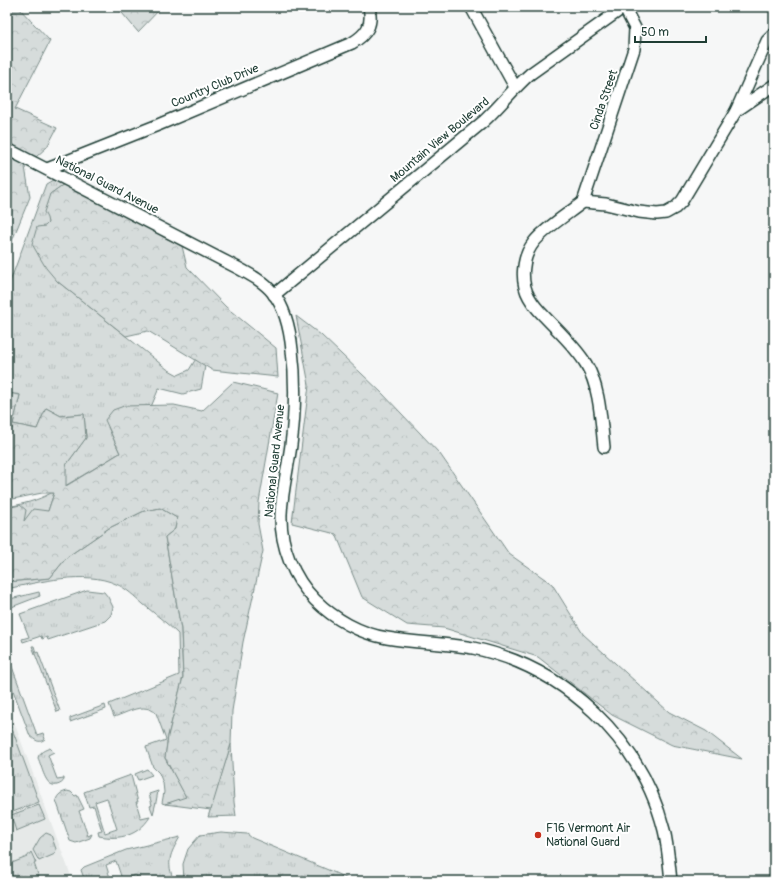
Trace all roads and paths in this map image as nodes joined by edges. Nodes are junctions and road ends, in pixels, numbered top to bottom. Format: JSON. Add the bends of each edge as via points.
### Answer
{"nodes":[{"id":1,"x":369,"y":7,"type":"edge"},
{"id":2,"x":471,"y":7,"type":"edge"},
{"id":3,"x":624,"y":7,"type":"edge"},
{"id":4,"x":774,"y":34,"type":"edge"},
{"id":5,"x":774,"y":85,"type":"edge"},
{"id":6,"x":516,"y":87,"type":"junction"},
{"id":7,"x":736,"y":111,"type":"junction"},
{"id":8,"x":7,"y":148,"type":"edge"},
{"id":9,"x":47,"y":169,"type":"junction"},
{"id":10,"x":583,"y":202,"type":"junction"},
{"id":11,"x":274,"y":295,"type":"junction"},
{"id":12,"x":604,"y":447,"type":"dead end"},
{"id":13,"x":671,"y":881,"type":"edge"}],
"edges":[{"from":1,"to":9,"type":"street","name":"Country Club Drive","via":[[368,30],[352,43]]},
{"from":2,"to":6,"type":"street"},
{"from":3,"to":6,"type":"street","name":"Mountain View Boulevard","via":[[530,74]]},
{"from":3,"to":10,"type":"street","name":"Cinda Street","via":[[635,28],[634,49]]},
{"from":4,"to":7,"type":"street","via":[[767,41]]},
{"from":5,"to":7,"type":"street"},
{"from":6,"to":11,"type":"street","name":"Mountain View Boulevard","via":[[484,121]]},
{"from":7,"to":10,"type":"street","via":[[682,201],[675,208],[666,213],[647,213]]},
{"from":8,"to":9,"type":"street","name":"National Guard Avenue"},
{"from":9,"to":11,"type":"street","name":"National Guard Avenue","via":[[238,268],[260,281]]},
{"from":10,"to":12,"type":"street","via":[[534,242],[525,261],[524,280],[525,289],[533,303],[572,345],[587,366],[599,403]]},
{"from":11,"to":13,"type":"street","name":"National Guard Avenue","via":[[283,310],[294,360],[294,423],[281,515],[284,542],[292,568],[299,580],[324,608],[360,630],[387,638],[466,647],[505,657],[550,678],[583,702],[618,738],[648,787],[664,828]]}]}
